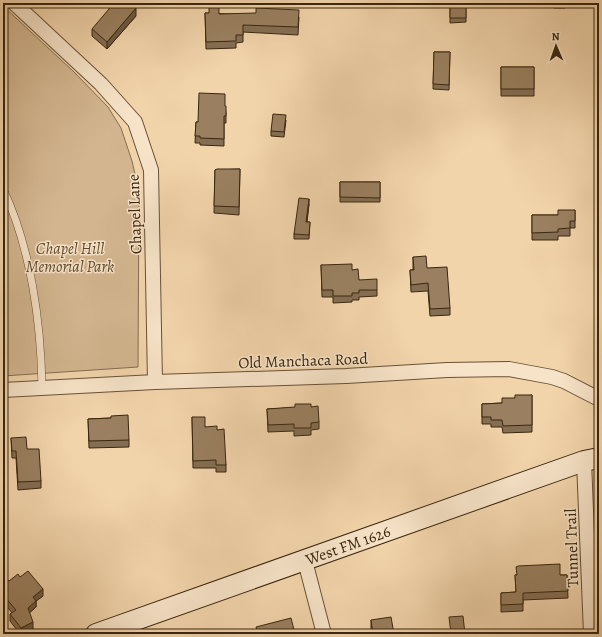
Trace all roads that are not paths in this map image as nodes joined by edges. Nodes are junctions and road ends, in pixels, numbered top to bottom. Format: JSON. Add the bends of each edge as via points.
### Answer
{"nodes":[{"id":1,"x":14,"y":3,"type":"edge"},
{"id":2,"x":3,"y":189,"type":"edge"},
{"id":3,"x":155,"y":382,"type":"junction"},
{"id":4,"x":42,"y":388,"type":"junction"},
{"id":5,"x":3,"y":390,"type":"edge"},
{"id":6,"x":599,"y":399,"type":"edge"},
{"id":7,"x":592,"y":460,"type":"edge"},
{"id":8,"x":305,"y":561,"type":"junction"},
{"id":9,"x":96,"y":634,"type":"edge"},
{"id":10,"x":324,"y":634,"type":"edge"},
{"id":11,"x":591,"y":634,"type":"edge"}],
"edges":[{"from":1,"to":3,"type":"street","name":"Chapel Lane","via":[[101,84],[135,122],[150,170]]},
{"from":2,"to":4,"type":"lane","via":[[26,256],[40,332]]},
{"from":3,"to":4,"type":"street","name":"Old Manchaca Road"},
{"from":3,"to":6,"type":"street","name":"Old Manchaca Road","via":[[447,370],[509,370],[552,377]]},
{"from":4,"to":5,"type":"street","name":"Old Manchaca Road"},
{"from":7,"to":8,"type":"main road","name":"West FM 1626"},
{"from":7,"to":11,"type":"street","name":"Tunnel Trail"},
{"from":8,"to":9,"type":"main road","name":"West FM 1626"},
{"from":8,"to":10,"type":"street"}]}
